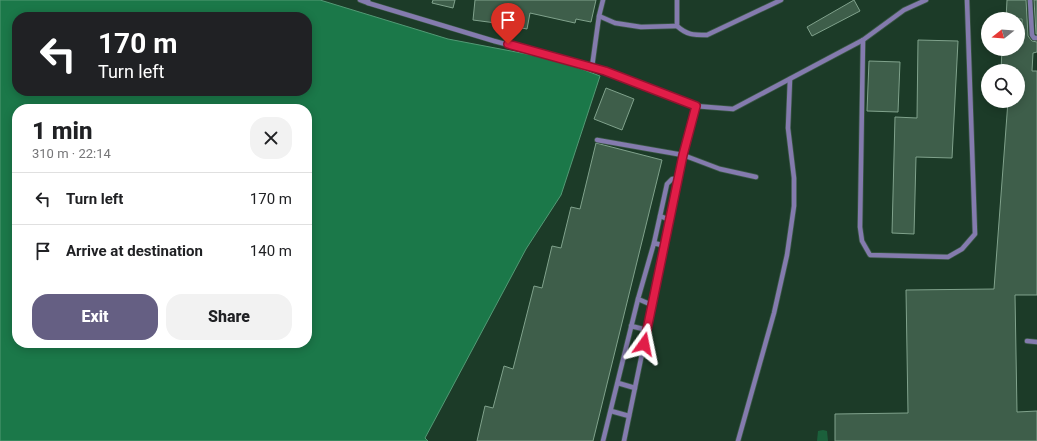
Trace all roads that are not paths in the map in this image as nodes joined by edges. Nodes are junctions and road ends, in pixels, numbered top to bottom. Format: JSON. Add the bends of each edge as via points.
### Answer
{"nodes":[{"id":1,"x":360,"y":0,"type":"edge"},
{"id":2,"x":603,"y":0,"type":"edge"},
{"id":3,"x":677,"y":0,"type":"edge"},
{"id":4,"x":781,"y":0,"type":"edge"},
{"id":5,"x":926,"y":0,"type":"edge"},
{"id":6,"x":967,"y":0,"type":"edge"},
{"id":7,"x":1030,"y":0,"type":"edge"},
{"id":8,"x":368,"y":1,"type":"edge"},
{"id":9,"x":599,"y":16,"type":"junction"},
{"id":10,"x":677,"y":26,"type":"junction"},
{"id":11,"x":1037,"y":38,"type":"edge"},
{"id":12,"x":863,"y":40,"type":"junction"},
{"id":13,"x":592,"y":67,"type":"junction"},
{"id":14,"x":790,"y":79,"type":"junction"},
{"id":15,"x":696,"y":106,"type":"junction"},
{"id":16,"x":597,"y":140,"type":"dead end"},
{"id":17,"x":683,"y":155,"type":"junction"},
{"id":18,"x":756,"y":177,"type":"dead end"},
{"id":19,"x":678,"y":179,"type":"junction"},
{"id":20,"x":660,"y":216,"type":"junction"},
{"id":21,"x":670,"y":220,"type":"junction"},
{"id":22,"x":654,"y":243,"type":"junction"},
{"id":23,"x":664,"y":246,"type":"junction"},
{"id":24,"x":638,"y":299,"type":"junction"},
{"id":25,"x":652,"y":305,"type":"junction"},
{"id":26,"x":631,"y":326,"type":"junction"},
{"id":27,"x":647,"y":330,"type":"junction"},
{"id":28,"x":1027,"y":341,"type":"dead end"},
{"id":29,"x":1037,"y":342,"type":"edge"},
{"id":30,"x":618,"y":383,"type":"junction"},
{"id":31,"x":635,"y":388,"type":"junction"},
{"id":32,"x":611,"y":411,"type":"junction"},
{"id":33,"x":629,"y":416,"type":"junction"},
{"id":34,"x":603,"y":441,"type":"edge"},
{"id":35,"x":624,"y":441,"type":"edge"},
{"id":36,"x":738,"y":441,"type":"edge"}],
"edges":[{"from":1,"to":8,"type":"lane"},
{"from":2,"to":9,"type":"lane"},
{"from":3,"to":10,"type":"lane"},
{"from":4,"to":10,"type":"lane","via":[[707,35],[685,33]]},
{"from":5,"to":12,"type":"lane","via":[[904,10]]},
{"from":6,"to":12,"type":"lane","via":[[975,234],[962,249],[948,257],[870,255],[862,241],[860,227]]},
{"from":7,"to":11,"type":"lane","via":[[1032,35]]},
{"from":8,"to":13,"type":"lane","via":[[494,41]]},
{"from":9,"to":10,"type":"lane","via":[[614,24],[641,27]]},
{"from":9,"to":13,"type":"lane"},
{"from":12,"to":14,"type":"lane"},
{"from":13,"to":15,"type":"lane"},
{"from":14,"to":15,"type":"lane","via":[[733,109]]},
{"from":14,"to":36,"type":"lane","via":[[788,128],[794,178],[794,206],[787,255]]},
{"from":15,"to":17,"type":"lane"},
{"from":16,"to":17,"type":"lane"},
{"from":17,"to":18,"type":"lane","via":[[720,169]]},
{"from":17,"to":19,"type":"lane"},
{"from":19,"to":20,"type":"lane","via":[[672,179],[667,184]]},
{"from":19,"to":21,"type":"lane"},
{"from":20,"to":21,"type":"lane"},
{"from":20,"to":22,"type":"lane"},
{"from":21,"to":23,"type":"lane"},
{"from":22,"to":23,"type":"lane"},
{"from":22,"to":24,"type":"lane"},
{"from":23,"to":25,"type":"lane"},
{"from":24,"to":25,"type":"lane"},
{"from":24,"to":26,"type":"lane"},
{"from":25,"to":27,"type":"lane"},
{"from":26,"to":27,"type":"lane"},
{"from":26,"to":30,"type":"lane"},
{"from":27,"to":31,"type":"lane"},
{"from":28,"to":29,"type":"lane"},
{"from":30,"to":31,"type":"lane"},
{"from":30,"to":32,"type":"lane"},
{"from":31,"to":33,"type":"lane"},
{"from":32,"to":33,"type":"lane"},
{"from":32,"to":34,"type":"lane"},
{"from":33,"to":35,"type":"lane"}]}
